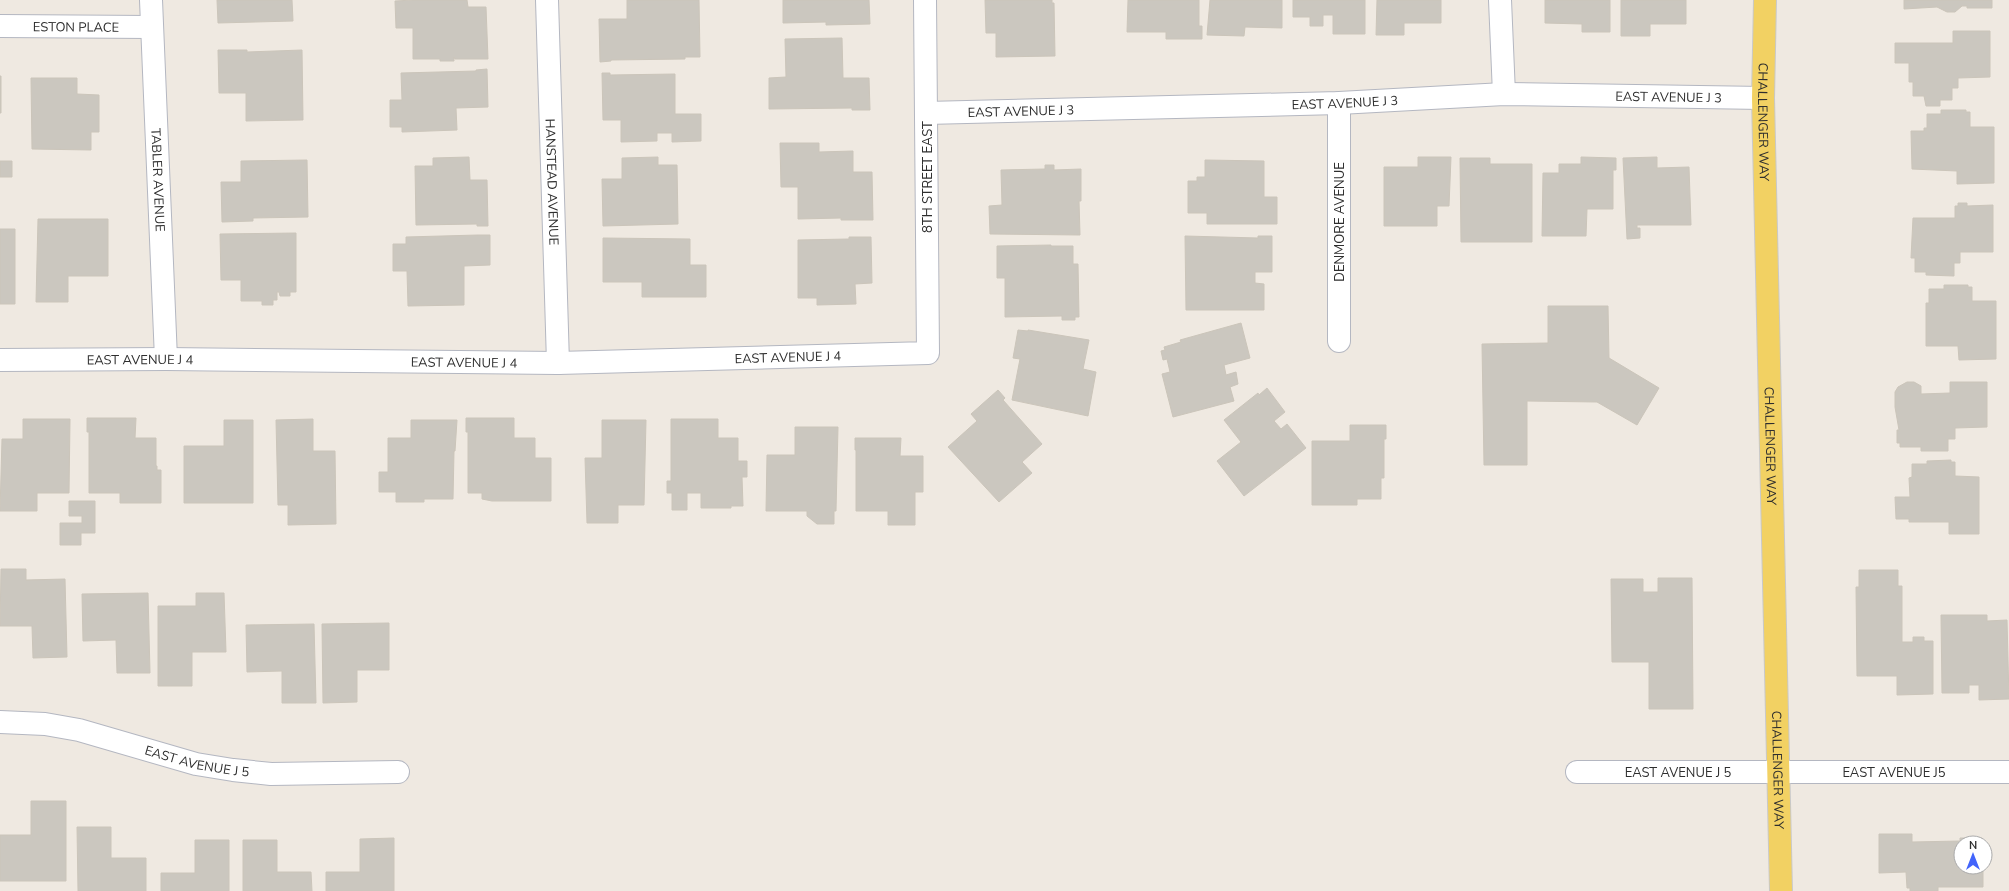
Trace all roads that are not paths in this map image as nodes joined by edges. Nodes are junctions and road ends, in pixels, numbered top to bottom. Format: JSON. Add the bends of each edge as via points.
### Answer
{"nodes":[{"id":1,"x":151,"y":0,"type":"edge"},
{"id":2,"x":548,"y":0,"type":"edge"},
{"id":3,"x":925,"y":0,"type":"edge"},
{"id":4,"x":1500,"y":0,"type":"edge"},
{"id":5,"x":1765,"y":0,"type":"edge"},
{"id":6,"x":0,"y":26,"type":"edge"},
{"id":7,"x":151,"y":27,"type":"junction"},
{"id":8,"x":1504,"y":94,"type":"junction"},
{"id":9,"x":1763,"y":98,"type":"junction"},
{"id":10,"x":1339,"y":103,"type":"junction"},
{"id":11,"x":926,"y":113,"type":"junction"},
{"id":12,"x":1339,"y":341,"type":"dead end"},
{"id":13,"x":928,"y":354,"type":"joint"},
{"id":14,"x":166,"y":359,"type":"junction"},
{"id":15,"x":0,"y":360,"type":"edge"},
{"id":16,"x":558,"y":363,"type":"junction"},
{"id":17,"x":0,"y":722,"type":"edge"},
{"id":18,"x":1779,"y":771,"type":"junction"},
{"id":19,"x":398,"y":772,"type":"dead end"},
{"id":20,"x":1577,"y":772,"type":"dead end"},
{"id":21,"x":2009,"y":772,"type":"edge"},
{"id":22,"x":1781,"y":891,"type":"edge"}],
"edges":[{"from":1,"to":7,"type":"street","name":"TABLER AVENUE"},
{"from":2,"to":16,"type":"street","name":"HANSTEAD AVENUE"},
{"from":3,"to":11,"type":"street","name":"8TH STREET EAST"},
{"from":4,"to":8,"type":"street"},
{"from":5,"to":9,"type":"main road","name":"CHALLENGER WAY"},
{"from":6,"to":7,"type":"street","name":"ESTON PLACE"},
{"from":7,"to":14,"type":"street","name":"TABLER AVENUE"},
{"from":8,"to":9,"type":"street","name":"EAST AVENUE J 3"},
{"from":8,"to":10,"type":"street","name":"EAST AVENUE J 3"},
{"from":9,"to":18,"type":"main road","name":"CHALLENGER WAY"},
{"from":10,"to":11,"type":"street","name":"EAST AVENUE J 3"},
{"from":10,"to":12,"type":"street","name":"DENMORE AVENUE"},
{"from":11,"to":13,"type":"street","name":"8TH STREET EAST"},
{"from":13,"to":16,"type":"street","name":"EAST AVENUE J 4"},
{"from":14,"to":15,"type":"street","name":"EAST AVENUE J 4"},
{"from":14,"to":16,"type":"street","name":"EAST AVENUE J 4"},
{"from":17,"to":19,"type":"street","name":"EAST AVENUE J 5","via":[[45,724],[78,730],[196,764],[233,770],[271,774]]},
{"from":18,"to":20,"type":"street","name":"EAST AVENUE J 5"},
{"from":18,"to":21,"type":"street","name":"EAST AVENUE J5"},
{"from":18,"to":22,"type":"main road","name":"CHALLENGER WAY"}]}
